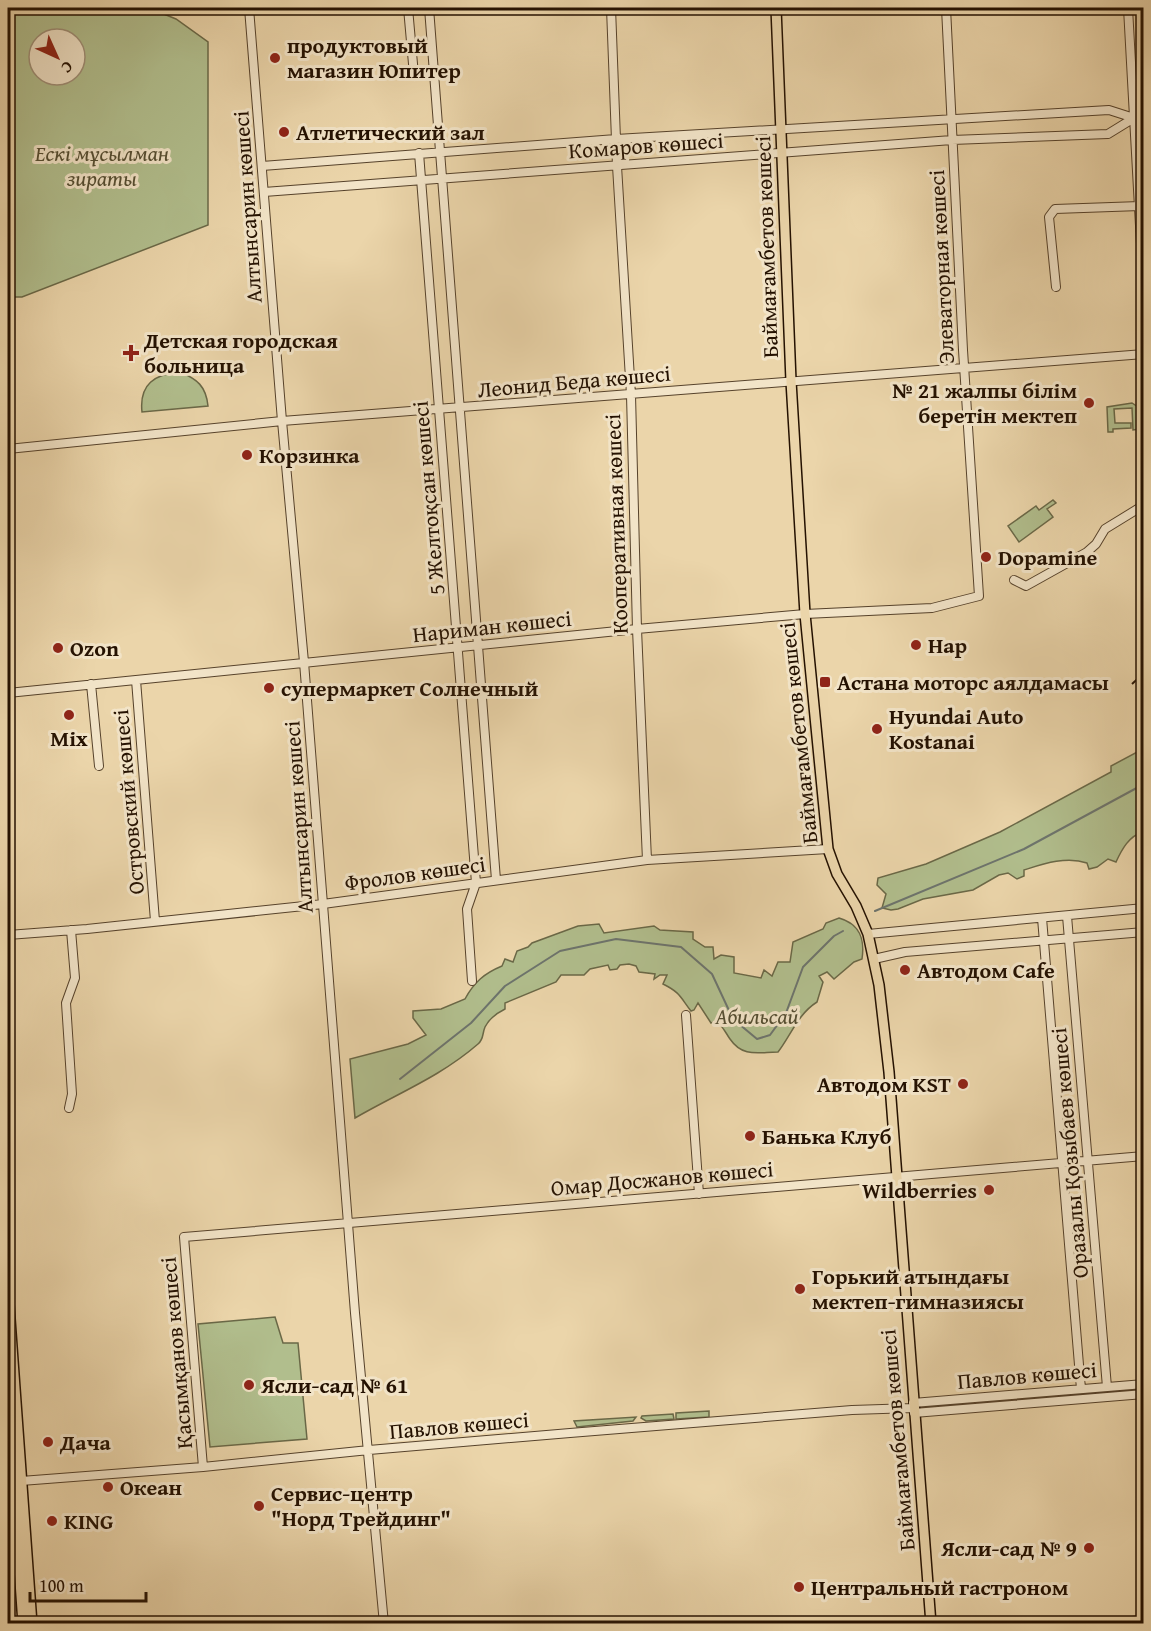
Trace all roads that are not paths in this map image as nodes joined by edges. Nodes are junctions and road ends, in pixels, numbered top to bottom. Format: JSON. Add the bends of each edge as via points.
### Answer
{"nodes":[{"id":1,"x":249,"y":8,"type":"edge"},
{"id":2,"x":408,"y":8,"type":"edge"},
{"id":3,"x":429,"y":8,"type":"edge"},
{"id":4,"x":611,"y":8,"type":"edge"},
{"id":5,"x":776,"y":8,"type":"edge"},
{"id":6,"x":945,"y":8,"type":"edge"},
{"id":7,"x":1128,"y":8,"type":"edge"},
{"id":8,"x":435,"y":73,"type":"junction"},
{"id":9,"x":1143,"y":117,"type":"edge"},
{"id":10,"x":1134,"y":118,"type":"junction"},
{"id":11,"x":951,"y":120,"type":"junction"},
{"id":12,"x":781,"y":130,"type":"junction"},
{"id":13,"x":616,"y":139,"type":"junction"},
{"id":14,"x":952,"y":140,"type":"junction"},
{"id":15,"x":441,"y":151,"type":"junction"},
{"id":16,"x":782,"y":152,"type":"junction"},
{"id":17,"x":418,"y":153,"type":"junction"},
{"id":18,"x":262,"y":166,"type":"junction"},
{"id":19,"x":617,"y":166,"type":"junction"},
{"id":20,"x":443,"y":177,"type":"junction"},
{"id":21,"x":421,"y":178,"type":"junction"},
{"id":22,"x":264,"y":192,"type":"junction"},
{"id":23,"x":1140,"y":206,"type":"junction"},
{"id":24,"x":1056,"y":287,"type":"dead end"},
{"id":25,"x":1143,"y":298,"type":"edge"},
{"id":26,"x":1143,"y":354,"type":"edge"},
{"id":27,"x":964,"y":368,"type":"junction"},
{"id":28,"x":791,"y":381,"type":"junction"},
{"id":29,"x":631,"y":395,"type":"junction"},
{"id":30,"x":460,"y":409,"type":"junction"},
{"id":31,"x":439,"y":410,"type":"junction"},
{"id":32,"x":282,"y":422,"type":"junction"},
{"id":33,"x":8,"y":449,"type":"edge"},
{"id":34,"x":1143,"y":505,"type":"edge"},
{"id":35,"x":1014,"y":580,"type":"dead end"},
{"id":36,"x":979,"y":596,"type":"joint"},
{"id":37,"x":805,"y":614,"type":"junction"},
{"id":38,"x":637,"y":629,"type":"junction"},
{"id":39,"x":478,"y":645,"type":"junction"},
{"id":40,"x":458,"y":647,"type":"junction"},
{"id":41,"x":304,"y":663,"type":"junction"},
{"id":42,"x":136,"y":680,"type":"junction"},
{"id":43,"x":91,"y":684,"type":"junction"},
{"id":44,"x":8,"y":693,"type":"edge"},
{"id":45,"x":99,"y":766,"type":"dead end"},
{"id":46,"x":828,"y":849,"type":"junction"},
{"id":47,"x":646,"y":860,"type":"junction"},
{"id":48,"x":495,"y":880,"type":"junction"},
{"id":49,"x":476,"y":883,"type":"junction"},
{"id":50,"x":323,"y":904,"type":"junction"},
{"id":51,"x":1143,"y":908,"type":"edge"},
{"id":52,"x":1067,"y":915,"type":"junction"},
{"id":53,"x":1042,"y":918,"type":"junction"},
{"id":54,"x":155,"y":921,"type":"junction"},
{"id":55,"x":71,"y":930,"type":"junction"},
{"id":56,"x":1143,"y":932,"type":"edge"},
{"id":57,"x":868,"y":934,"type":"junction"},
{"id":58,"x":8,"y":935,"type":"edge"},
{"id":59,"x":1069,"y":938,"type":"junction"},
{"id":60,"x":1043,"y":940,"type":"junction"},
{"id":61,"x":874,"y":959,"type":"junction"},
{"id":62,"x":472,"y":981,"type":"dead end"},
{"id":63,"x":686,"y":1015,"type":"dead end"},
{"id":64,"x":69,"y":1108,"type":"dead end"},
{"id":65,"x":1143,"y":1156,"type":"edge"},
{"id":66,"x":1088,"y":1161,"type":"junction"},
{"id":67,"x":1062,"y":1163,"type":"junction"},
{"id":68,"x":895,"y":1176,"type":"junction"},
{"id":69,"x":699,"y":1194,"type":"junction"},
{"id":70,"x":348,"y":1223,"type":"junction"},
{"id":71,"x":184,"y":1237,"type":"joint"},
{"id":72,"x":8,"y":1291,"type":"edge"},
{"id":73,"x":1143,"y":1384,"type":"edge"},
{"id":74,"x":1107,"y":1387,"type":"junction"},
{"id":75,"x":1081,"y":1389,"type":"junction"},
{"id":76,"x":1143,"y":1394,"type":"edge"},
{"id":77,"x":913,"y":1408,"type":"junction"},
{"id":78,"x":8,"y":1412,"type":"edge"},
{"id":79,"x":369,"y":1450,"type":"junction"},
{"id":80,"x":203,"y":1467,"type":"junction"},
{"id":81,"x":14,"y":1481,"type":"edge"},
{"id":82,"x":1143,"y":1620,"type":"edge"},
{"id":83,"x":23,"y":1623,"type":"edge"},
{"id":84,"x":32,"y":1623,"type":"edge"},
{"id":85,"x":384,"y":1623,"type":"edge"},
{"id":86,"x":931,"y":1623,"type":"edge"},
{"id":87,"x":1096,"y":1623,"type":"edge"}],
"edges":[{"from":1,"to":18,"type":"street","name":"Алтынсарин көшесі"},
{"from":2,"to":8,"type":"street","via":[[414,75]]},
{"from":3,"to":8,"type":"street","name":"5 Желтоқсан көшесі"},
{"from":4,"to":13,"type":"street","name":"Кооперативная көшесі"},
{"from":5,"to":12,"type":"main road","name":"Баймағамбетов көшесі"},
{"from":6,"to":11,"type":"street","name":"Элеваторная көшесі"},
{"from":7,"to":10,"type":"street"},
{"from":8,"to":15,"type":"street","name":"5 Желтоқсан көшесі"},
{"from":9,"to":10,"type":"street","name":"Комаров көшесі"},
{"from":10,"to":11,"type":"street","name":"Комаров көшесі","via":[[1109,110]]},
{"from":10,"to":14,"type":"street","name":"Комаров көшесі","via":[[1108,134]]},
{"from":10,"to":23,"type":"street"},
{"from":11,"to":12,"type":"street","name":"Комаров көшесі"},
{"from":11,"to":14,"type":"street","name":"Элеваторная көшесі"},
{"from":12,"to":13,"type":"street","name":"Комаров көшесі"},
{"from":12,"to":16,"type":"main road","name":"Баймағамбетов көшесі"},
{"from":13,"to":15,"type":"street","name":"Комаров көшесі"},
{"from":13,"to":19,"type":"street","name":"Кооперативная көшесі"},
{"from":14,"to":16,"type":"street","name":"Комаров көшесі"},
{"from":14,"to":27,"type":"street","name":"Элеваторная көшесі"},
{"from":15,"to":17,"type":"street","name":"Комаров көшесі"},
{"from":15,"to":20,"type":"street","name":"5 Желтоқсан көшесі"},
{"from":16,"to":19,"type":"street","name":"Комаров көшесі"},
{"from":16,"to":28,"type":"main road","name":"Баймағамбетов көшесі"},
{"from":17,"to":18,"type":"street","name":"Комаров көшесі"},
{"from":17,"to":21,"type":"street","name":"5 Желтоқсан көшесі"},
{"from":18,"to":22,"type":"street","name":"Алтынсарин көшесі"},
{"from":19,"to":20,"type":"street","name":"Комаров көшесі"},
{"from":19,"to":29,"type":"street","name":"Кооперативная көшесі"},
{"from":20,"to":21,"type":"street","name":"Комаров көшесі"},
{"from":20,"to":30,"type":"street","name":"5 Желтоқсан көшесі"},
{"from":21,"to":22,"type":"street","name":"Комаров көшесі"},
{"from":21,"to":31,"type":"street","name":"5 Желтоқсан көшесі"},
{"from":22,"to":32,"type":"street","name":"Алтынсарин көшесі"},
{"from":23,"to":24,"type":"street","via":[[1051,212]]},
{"from":23,"to":25,"type":"street"},
{"from":26,"to":27,"type":"street","name":"Леонид Беда көшесі"},
{"from":27,"to":28,"type":"street","name":"Леонид Беда көшесі"},
{"from":27,"to":36,"type":"street","name":"Элеваторная көшесі"},
{"from":28,"to":29,"type":"street","name":"Леонид Беда көшесі"},
{"from":28,"to":37,"type":"main road","name":"Баймағамбетов көшесі"},
{"from":29,"to":30,"type":"street","name":"Леонид Беда көшесі"},
{"from":29,"to":38,"type":"street","name":"Кооперативная көшесі"},
{"from":30,"to":31,"type":"street","name":"Леонид Беда көшесі"},
{"from":30,"to":39,"type":"street","name":"5 Желтоқсан көшесі"},
{"from":31,"to":32,"type":"street","name":"Леонид Беда көшесі"},
{"from":31,"to":40,"type":"street","name":"5 Желтоқсан көшесі"},
{"from":32,"to":33,"type":"street","name":"Леонид Беда көшесі"},
{"from":32,"to":41,"type":"street","name":"Алтынсарин көшесі"},
{"from":34,"to":35,"type":"street","via":[[1105,529],[1087,552],[1061,568],[1026,586]]},
{"from":36,"to":37,"type":"street","name":"Нариман көшесі","via":[[932,608]]},
{"from":37,"to":38,"type":"street","name":"Нариман көшесі"},
{"from":37,"to":46,"type":"main road","name":"Баймағамбетов көшесі"},
{"from":38,"to":39,"type":"street","name":"Нариман көшесі"},
{"from":38,"to":47,"type":"street","name":"Кооперативная көшесі"},
{"from":39,"to":40,"type":"street","name":"Нариман көшесі"},
{"from":39,"to":48,"type":"street","name":"5 Желтоқсан көшесі"},
{"from":40,"to":41,"type":"street","name":"Нариман көшесі"},
{"from":40,"to":49,"type":"street","name":"5 Желтоқсан көшесі"},
{"from":41,"to":42,"type":"street","name":"Нариман көшесі"},
{"from":41,"to":50,"type":"street","name":"Алтынсарин көшесі"},
{"from":42,"to":43,"type":"street","name":"Нариман көшесі"},
{"from":42,"to":54,"type":"street","name":"Островский көшесі"},
{"from":43,"to":44,"type":"street","name":"Нариман көшесі"},
{"from":43,"to":45,"type":"street"},
{"from":46,"to":47,"type":"street","name":"Фролов көшесі"},
{"from":46,"to":57,"type":"main road","name":"Баймағамбетов көшесі"},
{"from":47,"to":48,"type":"street","name":"Фролов көшесі"},
{"from":48,"to":49,"type":"street","name":"Фролов көшесі"},
{"from":49,"to":50,"type":"street","name":"Фролов көшесі"},
{"from":49,"to":62,"type":"street","name":"5 Желтоқсан көшесі","via":[[467,909]]},
{"from":50,"to":54,"type":"street","name":"Фролов көшесі"},
{"from":50,"to":70,"type":"street","name":"Алтынсарин көшесі"},
{"from":51,"to":52,"type":"street"},
{"from":52,"to":53,"type":"street"},
{"from":52,"to":59,"type":"street","name":"Оразалы Қозыбаев көшесі"},
{"from":53,"to":57,"type":"street"},
{"from":53,"to":60,"type":"street","name":"Оразалы Қозыбаев көшесі"},
{"from":54,"to":55,"type":"street","name":"Фролов көшесі"},
{"from":55,"to":58,"type":"street","name":"Фролов көшесі"},
{"from":55,"to":64,"type":"street","via":[[75,978],[66,1003],[72,1094]]},
{"from":56,"to":59,"type":"street"},
{"from":57,"to":61,"type":"main road","name":"Баймағамбетов көшесі"},
{"from":59,"to":60,"type":"street"},
{"from":59,"to":66,"type":"street","name":"Оразалы Қозыбаев көшесі"},
{"from":60,"to":61,"type":"street","via":[[905,952]]},
{"from":60,"to":67,"type":"street","name":"Оразалы Қозыбаев көшесі"},
{"from":61,"to":68,"type":"main road","name":"Баймағамбетов көшесі","via":[[889,1072]]},
{"from":63,"to":69,"type":"street"},
{"from":65,"to":66,"type":"street","name":"Омар Досжанов көшесі"},
{"from":66,"to":67,"type":"street","name":"Омар Досжанов көшесі"},
{"from":66,"to":74,"type":"street","name":"Оразалы Қозыбаев көшесі"},
{"from":67,"to":68,"type":"street","name":"Омар Досжанов көшесі"},
{"from":67,"to":75,"type":"street","name":"Оразалы Қозыбаев көшесі"},
{"from":68,"to":69,"type":"street","name":"Омар Досжанов көшесі"},
{"from":68,"to":77,"type":"main road","name":"Баймағамбетов көшесі"},
{"from":69,"to":70,"type":"street","name":"Омар Досжанов көшесі"},
{"from":70,"to":71,"type":"street","name":"Омар Досжанов көшесі"},
{"from":70,"to":79,"type":"street","name":"Алтынсарин көшесі"},
{"from":71,"to":80,"type":"street","name":"Қасымқанов көшесі"},
{"from":72,"to":81,"type":"main road"},
{"from":73,"to":74,"type":"street","name":"Павлов көшесі"},
{"from":74,"to":75,"type":"street","name":"Павлов көшесі"},
{"from":75,"to":77,"type":"street","name":"Павлов көшесі"},
{"from":76,"to":77,"type":"street","name":"Павлов көшесі"},
{"from":77,"to":79,"type":"street","name":"Павлов көшесі"},
{"from":77,"to":86,"type":"main road","name":"Баймағамбетов көшесі"},
{"from":78,"to":81,"type":"main road"},
{"from":79,"to":80,"type":"street","name":"Павлов көшесі"},
{"from":79,"to":85,"type":"street","name":"Алтынсарин көшесі"},
{"from":80,"to":81,"type":"street","name":"Павлов көшесі"},
{"from":81,"to":83,"type":"main road"},
{"from":81,"to":84,"type":"main road"},
{"from":82,"to":87,"type":"street"}]}
